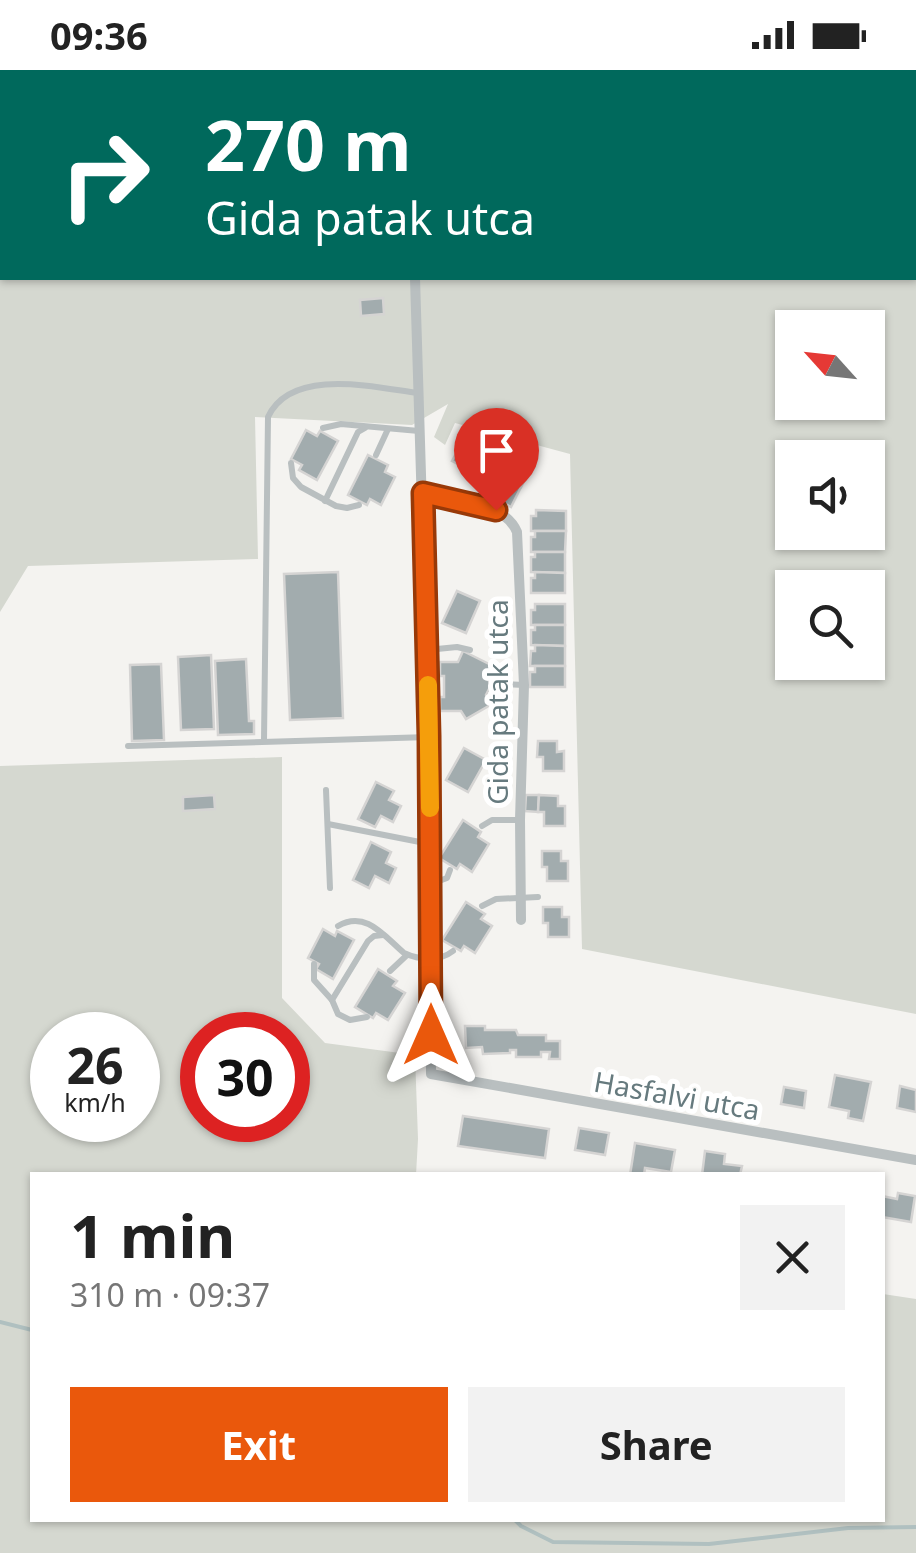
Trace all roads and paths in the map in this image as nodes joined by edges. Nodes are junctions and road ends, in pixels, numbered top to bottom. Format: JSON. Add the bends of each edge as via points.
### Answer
{"nodes":[{"id":1,"x":415,"y":280,"type":"edge"},
{"id":2,"x":417,"y":393,"type":"junction"},
{"id":3,"x":324,"y":428,"type":"dead end"},
{"id":4,"x":367,"y":428,"type":"junction"},
{"id":5,"x":388,"y":429,"type":"junction"},
{"id":6,"x":419,"y":430,"type":"junction"},
{"id":7,"x":376,"y":455,"type":"dead end"},
{"id":8,"x":291,"y":463,"type":"dead end"},
{"id":9,"x":423,"y":493,"type":"junction"},
{"id":10,"x":325,"y":500,"type":"junction"},
{"id":11,"x":359,"y":505,"type":"dead end"},
{"id":12,"x":427,"y":650,"type":"junction"},
{"id":13,"x":470,"y":650,"type":"dead end"},
{"id":14,"x":492,"y":674,"type":"dead end"},
{"id":15,"x":501,"y":684,"type":"junction"},
{"id":16,"x":524,"y":685,"type":"junction"},
{"id":17,"x":492,"y":692,"type":"dead end"},
{"id":18,"x":429,"y":736,"type":"junction"},
{"id":19,"x":264,"y":740,"type":"junction"},
{"id":20,"x":128,"y":746,"type":"dead end"},
{"id":21,"x":326,"y":790,"type":"dead end"},
{"id":22,"x":520,"y":820,"type":"junction"},
{"id":23,"x":328,"y":824,"type":"junction"},
{"id":24,"x":482,"y":826,"type":"dead end"},
{"id":25,"x":430,"y":844,"type":"junction"},
{"id":26,"x":450,"y":870,"type":"dead end"},
{"id":27,"x":431,"y":884,"type":"junction"},
{"id":28,"x":330,"y":888,"type":"dead end"},
{"id":29,"x":538,"y":898,"type":"dead end"},
{"id":30,"x":522,"y":899,"type":"junction"},
{"id":31,"x":482,"y":906,"type":"dead end"},
{"id":32,"x":520,"y":920,"type":"dead end"},
{"id":33,"x":338,"y":926,"type":"dead end"},
{"id":34,"x":383,"y":935,"type":"junction"},
{"id":35,"x":453,"y":952,"type":"dead end"},
{"id":36,"x":407,"y":955,"type":"junction"},
{"id":37,"x":430,"y":960,"type":"junction"},
{"id":38,"x":314,"y":964,"type":"dead end"},
{"id":39,"x":390,"y":971,"type":"dead end"},
{"id":40,"x":332,"y":1000,"type":"junction"},
{"id":41,"x":367,"y":1017,"type":"dead end"},
{"id":42,"x":916,"y":1160,"type":"edge"}],
"edges":[{"from":1,"to":2,"type":"street"},
{"from":2,"to":6,"type":"street"},
{"from":2,"to":19,"type":"lane","via":[[314,386],[285,396],[268,417]]},
{"from":3,"to":4,"type":"lane"},
{"from":4,"to":5,"type":"lane"},
{"from":4,"to":10,"type":"lane","via":[[358,432]]},
{"from":5,"to":6,"type":"lane"},
{"from":5,"to":7,"type":"lane"},
{"from":6,"to":9,"type":"street"},
{"from":8,"to":10,"type":"lane","via":[[297,483]]},
{"from":9,"to":12,"type":"street"},
{"from":9,"to":16,"type":"street","name":"Gida patak utca","via":[[496,510],[514,524]]},
{"from":10,"to":11,"type":"lane","via":[[342,508]]},
{"from":12,"to":13,"type":"lane"},
{"from":12,"to":18,"type":"street"},
{"from":14,"to":15,"type":"lane"},
{"from":15,"to":16,"type":"lane"},
{"from":15,"to":17,"type":"lane"},
{"from":16,"to":22,"type":"street","name":"Gida patak utca"},
{"from":18,"to":19,"type":"lane"},
{"from":18,"to":25,"type":"street"},
{"from":19,"to":20,"type":"lane"},
{"from":21,"to":23,"type":"lane"},
{"from":22,"to":24,"type":"lane"},
{"from":22,"to":30,"type":"street","name":"Gida patak utca"},
{"from":23,"to":25,"type":"lane"},
{"from":23,"to":28,"type":"lane"},
{"from":25,"to":27,"type":"street"},
{"from":26,"to":27,"type":"lane"},
{"from":27,"to":37,"type":"street"},
{"from":29,"to":30,"type":"lane"},
{"from":30,"to":31,"type":"lane","via":[[496,898]]},
{"from":30,"to":32,"type":"street","name":"Gida patak utca"},
{"from":33,"to":34,"type":"lane","via":[[364,921]]},
{"from":34,"to":36,"type":"lane"},
{"from":34,"to":40,"type":"lane","via":[[368,941]]},
{"from":35,"to":37,"type":"lane"},
{"from":36,"to":37,"type":"lane"},
{"from":36,"to":39,"type":"lane"},
{"from":37,"to":42,"type":"street","name":"Hasfalvi utca","via":[[431,1074]]},
{"from":38,"to":40,"type":"lane","via":[[314,980]]},
{"from":40,"to":41,"type":"lane","via":[[341,1016]]}]}
